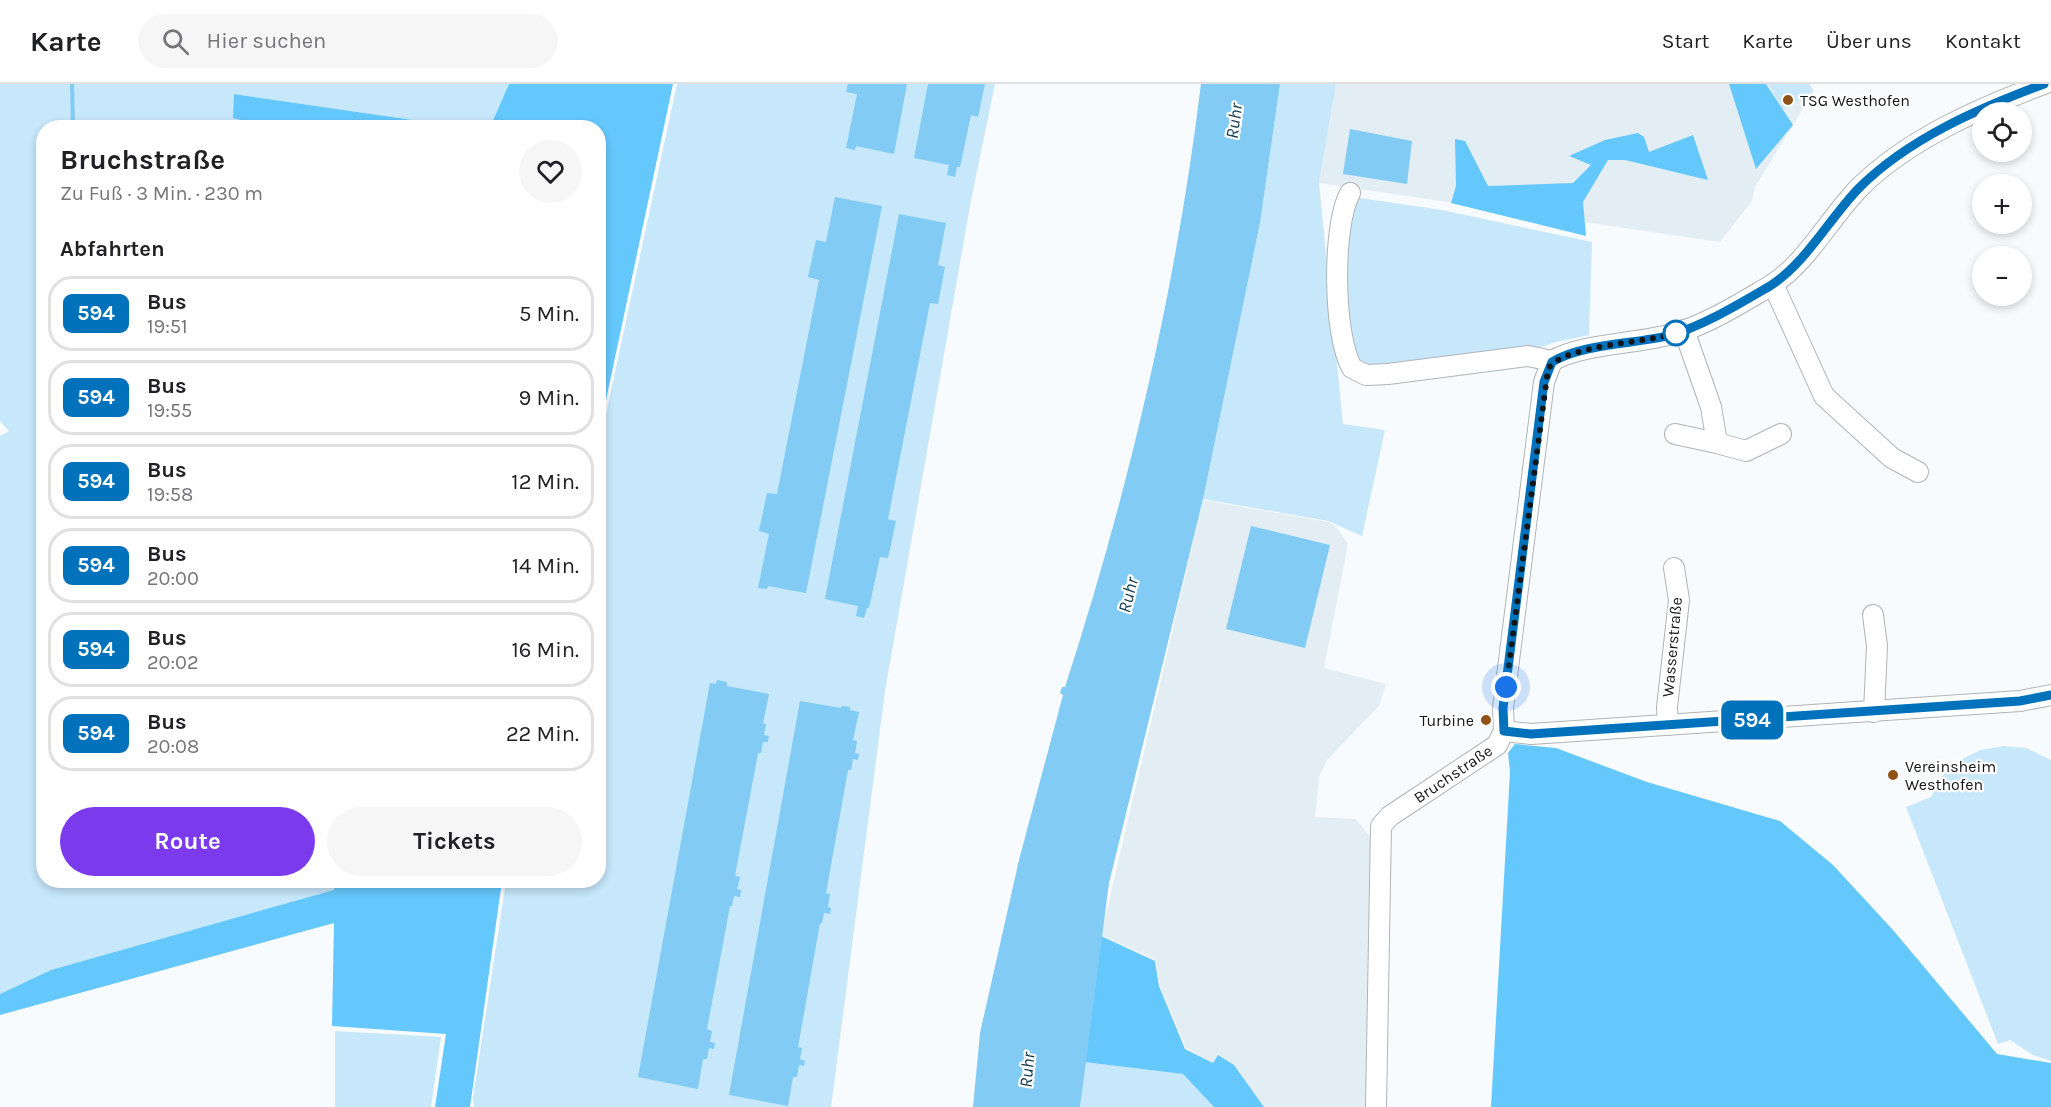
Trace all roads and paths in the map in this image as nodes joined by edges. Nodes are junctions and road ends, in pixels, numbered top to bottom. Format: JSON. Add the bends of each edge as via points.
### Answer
{"nodes":[{"id":1,"x":2044,"y":84,"type":"edge"},
{"id":2,"x":1350,"y":192,"type":"dead end"},
{"id":3,"x":1773,"y":284,"type":"junction"},
{"id":4,"x":1684,"y":330,"type":"junction"},
{"id":5,"x":1552,"y":362,"type":"junction"},
{"id":6,"x":1675,"y":434,"type":"dead end"},
{"id":7,"x":1780,"y":434,"type":"dead end"},
{"id":8,"x":1717,"y":443,"type":"junction"},
{"id":9,"x":1918,"y":472,"type":"dead end"},
{"id":10,"x":1674,"y":568,"type":"dead end"},
{"id":11,"x":1873,"y":615,"type":"dead end"},
{"id":12,"x":2051,"y":695,"type":"edge"},
{"id":13,"x":1874,"y":712,"type":"junction"},
{"id":14,"x":1668,"y":725,"type":"junction"},
{"id":15,"x":1504,"y":731,"type":"junction"},
{"id":16,"x":1376,"y":1107,"type":"edge"}],
"edges":[{"from":1,"to":3,"type":"street","via":[[1949,127],[1883,166]]},
{"from":2,"to":5,"type":"street","via":[[1340,225],[1337,264],[1343,335],[1352,368],[1366,375],[1528,356]]},
{"from":3,"to":4,"type":"street"},
{"from":3,"to":9,"type":"street","via":[[1824,396],[1892,459]]},
{"from":4,"to":5,"type":"street","via":[[1569,354]]},
{"from":4,"to":8,"type":"street","via":[[1712,407]]},
{"from":5,"to":15,"type":"street","name":"Bruchstraße","via":[[1544,382],[1504,698]]},
{"from":6,"to":8,"type":"street"},
{"from":7,"to":8,"type":"street","via":[[1746,451]]},
{"from":10,"to":14,"type":"street","name":"Wasserstraße","via":[[1679,600]]},
{"from":11,"to":13,"type":"street","via":[[1877,646]]},
{"from":12,"to":13,"type":"street","via":[[2020,701]]},
{"from":13,"to":14,"type":"street"},
{"from":14,"to":15,"type":"street","via":[[1531,734]]},
{"from":15,"to":16,"type":"street","name":"Bruchstraße","via":[[1497,745],[1390,816],[1381,826]]}]}
